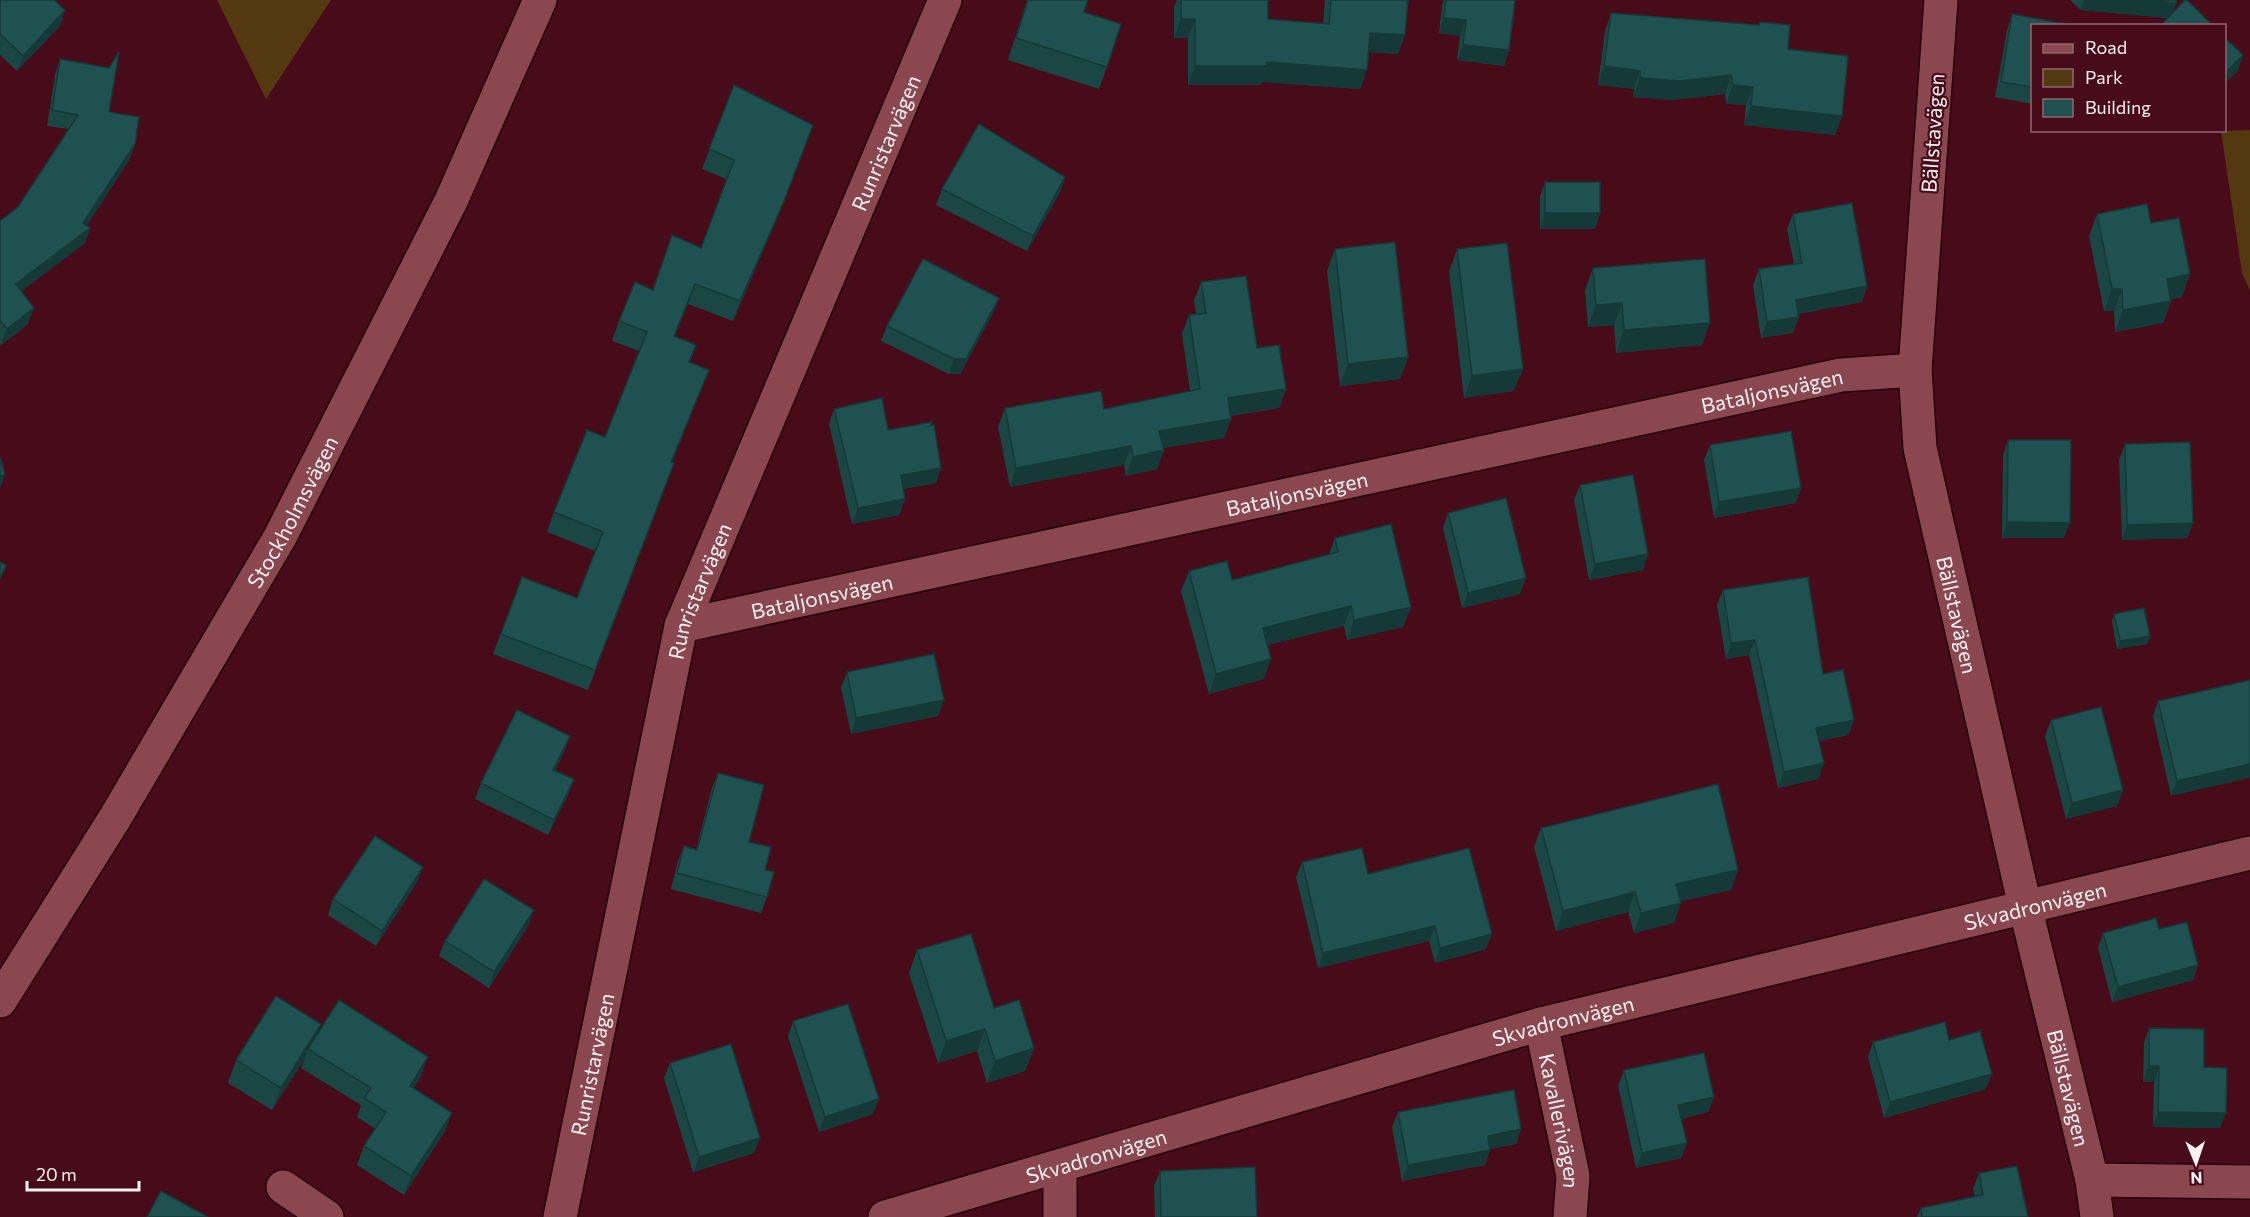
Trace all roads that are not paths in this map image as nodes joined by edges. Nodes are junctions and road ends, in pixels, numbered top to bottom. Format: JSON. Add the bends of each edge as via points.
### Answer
{"nodes":[{"id":1,"x":540,"y":0,"type":"edge"},
{"id":2,"x":945,"y":0,"type":"edge"},
{"id":3,"x":1937,"y":0,"type":"edge"},
{"id":4,"x":1916,"y":370,"type":"junction"},
{"id":5,"x":681,"y":626,"type":"junction"},
{"id":6,"x":2250,"y":853,"type":"edge"},
{"id":7,"x":2025,"y":906,"type":"junction"},
{"id":8,"x":0,"y":1001,"type":"edge"},
{"id":9,"x":1541,"y":1024,"type":"junction"},
{"id":10,"x":1060,"y":1166,"type":"junction"},
{"id":11,"x":2092,"y":1180,"type":"junction"},
{"id":12,"x":2250,"y":1182,"type":"edge"},
{"id":13,"x":283,"y":1187,"type":"dead end"},
{"id":14,"x":327,"y":1217,"type":"edge"},
{"id":15,"x":560,"y":1217,"type":"edge"},
{"id":16,"x":885,"y":1217,"type":"edge"},
{"id":17,"x":1060,"y":1217,"type":"edge"},
{"id":18,"x":1570,"y":1217,"type":"edge"},
{"id":19,"x":2097,"y":1217,"type":"edge"}],
"edges":[{"from":1,"to":8,"type":"street","name":"Stockholmsvägen","via":[[451,201],[280,537],[115,818]]},
{"from":2,"to":5,"type":"street","name":"Runristarvägen"},
{"from":3,"to":4,"type":"street","name":"Bällstavägen"},
{"from":4,"to":5,"type":"street","name":"Bataljonsvägen","via":[[1841,375]]},
{"from":4,"to":7,"type":"street","name":"Bällstavägen","via":[[1920,448]]},
{"from":5,"to":15,"type":"street","name":"Runristarvägen"},
{"from":6,"to":7,"type":"street","name":"Skvadronvägen"},
{"from":7,"to":9,"type":"street","name":"Skvadronvägen"},
{"from":7,"to":11,"type":"street","name":"Bällstavägen"},
{"from":9,"to":10,"type":"street","name":"Skvadronvägen"},
{"from":9,"to":18,"type":"street","name":"Kavallerivägen","via":[[1573,1176]]},
{"from":10,"to":16,"type":"street","name":"Skvadronvägen"},
{"from":10,"to":17,"type":"street"},
{"from":11,"to":12,"type":"street"},
{"from":11,"to":19,"type":"street","name":"Bällstavägen"},
{"from":13,"to":14,"type":"street"}]}
